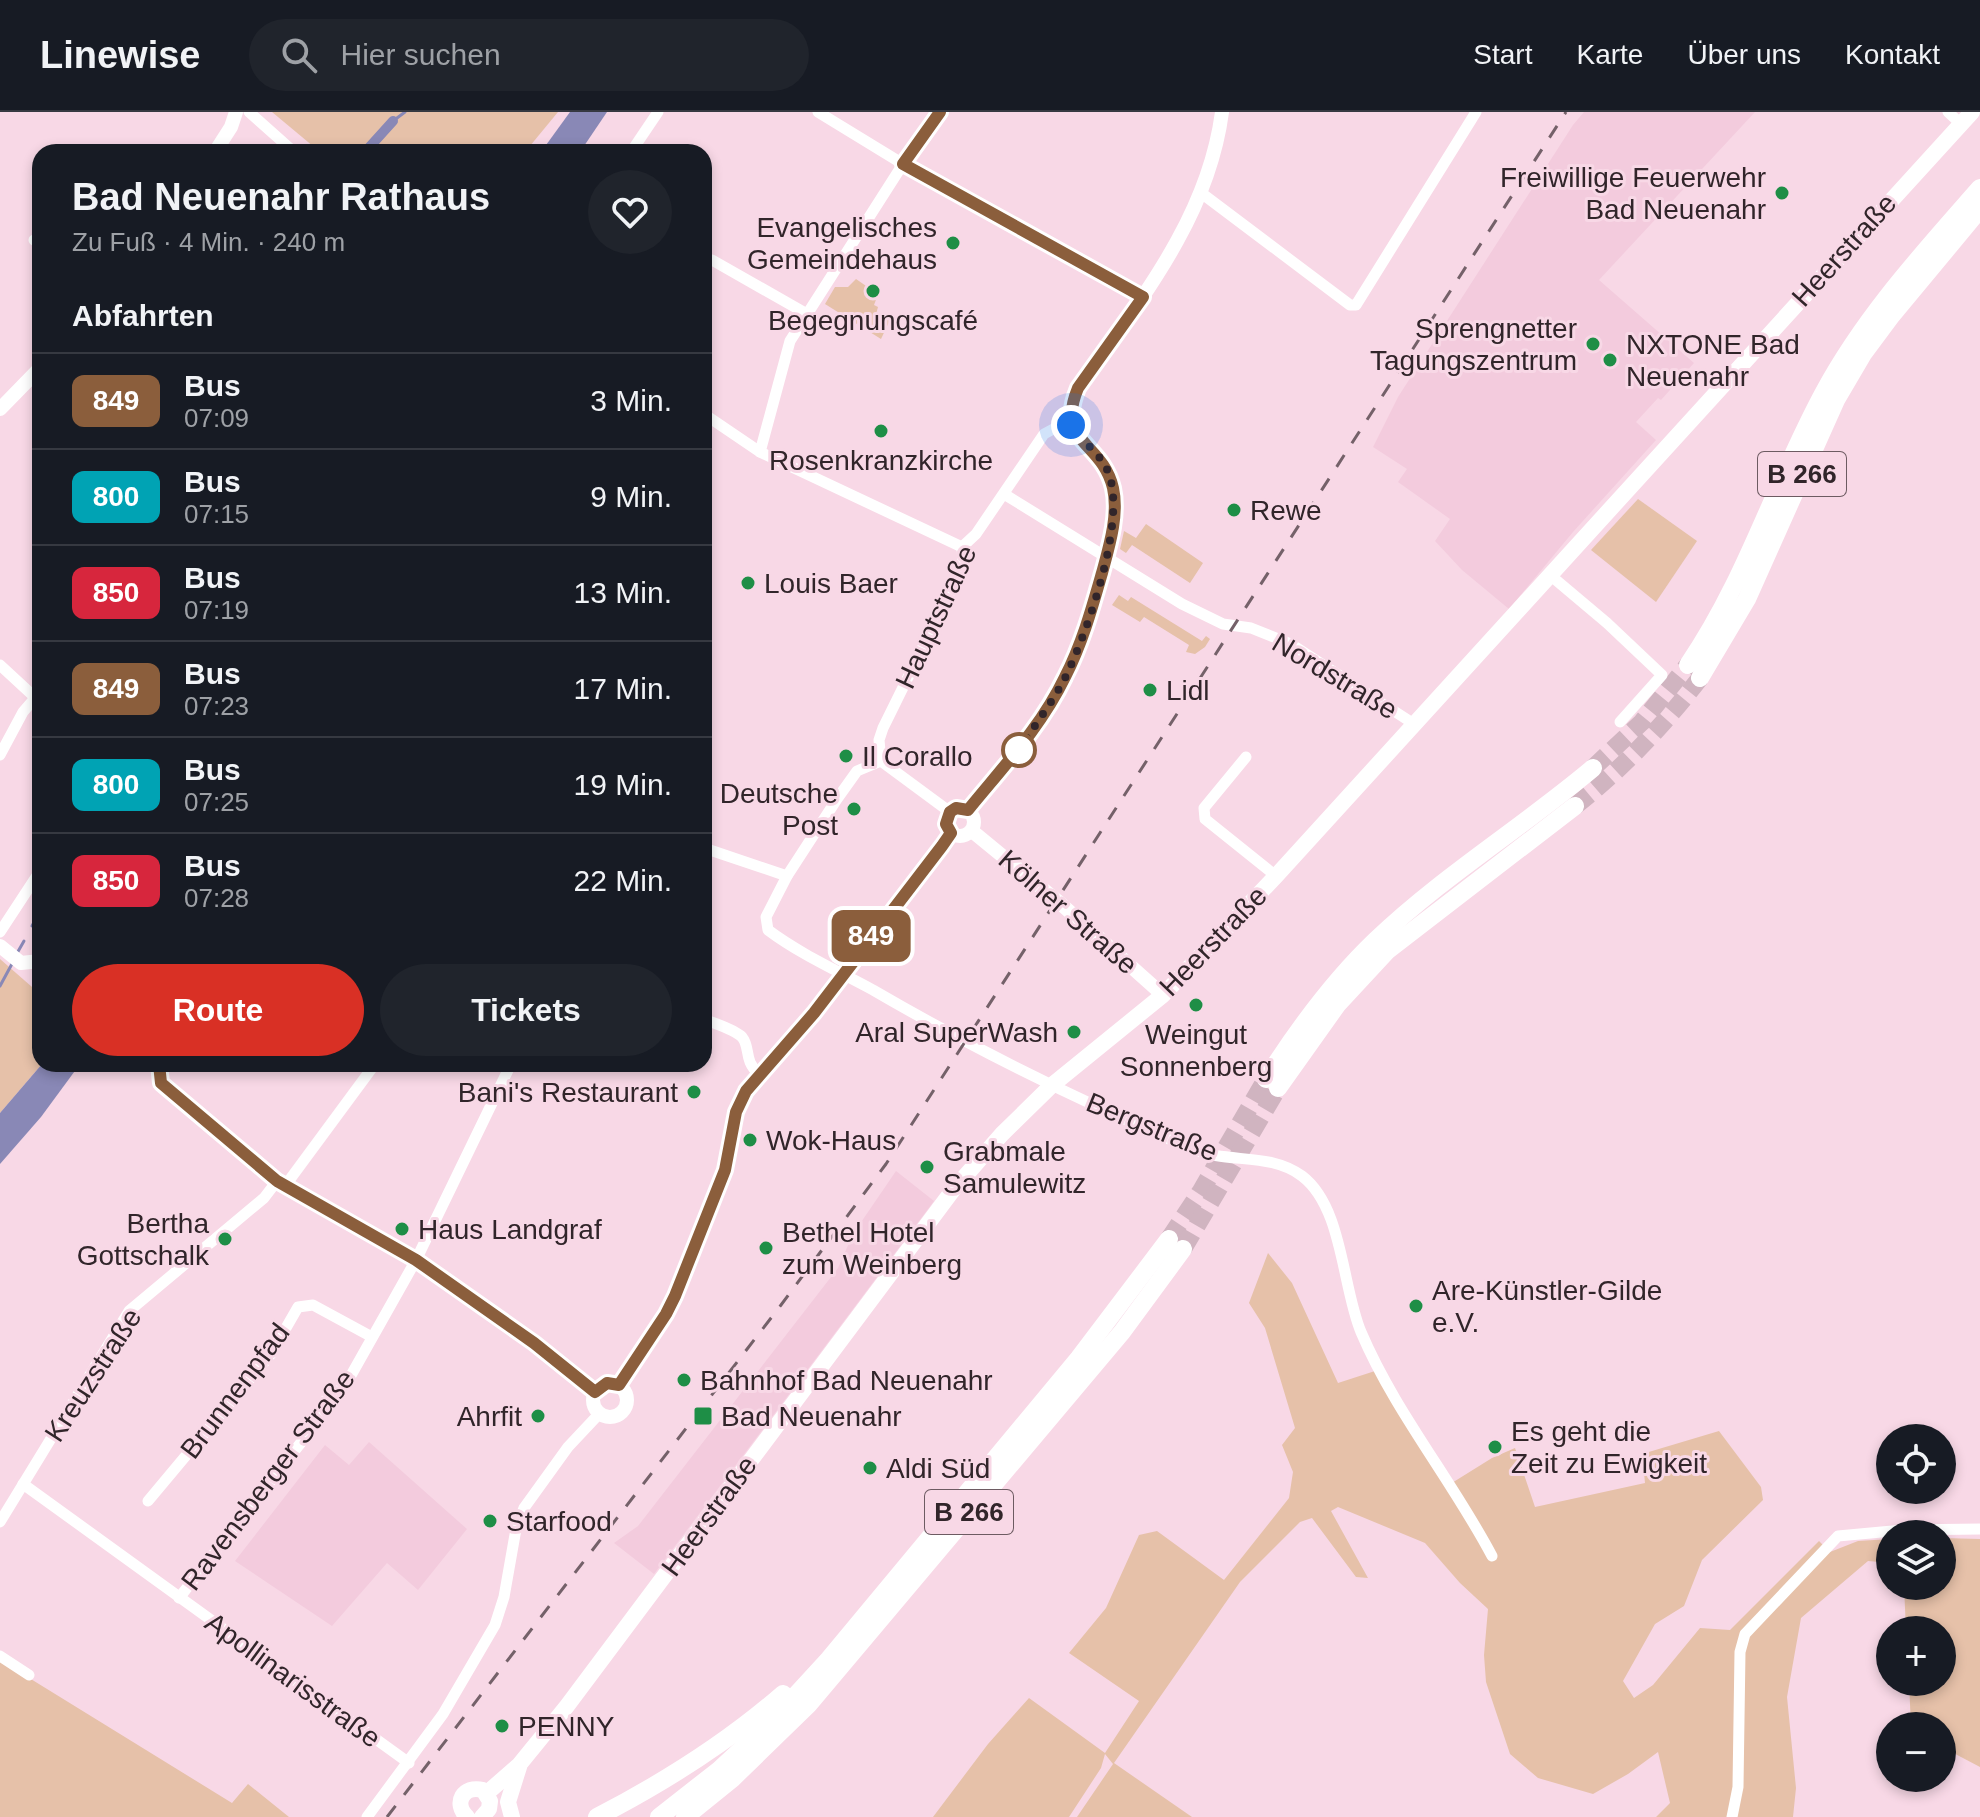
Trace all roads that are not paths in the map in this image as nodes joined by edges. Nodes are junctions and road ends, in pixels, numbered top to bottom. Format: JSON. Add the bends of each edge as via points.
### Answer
{"nodes":[{"id":1,"x":236,"y":112,"type":"edge"},
{"id":2,"x":249,"y":112,"type":"edge"},
{"id":3,"x":658,"y":112,"type":"edge"},
{"id":4,"x":818,"y":112,"type":"edge"},
{"id":5,"x":940,"y":112,"type":"edge"},
{"id":6,"x":1222,"y":112,"type":"edge"},
{"id":7,"x":1476,"y":112,"type":"edge"},
{"id":8,"x":1966,"y":117,"type":"edge"},
{"id":9,"x":220,"y":144,"type":"edge"},
{"id":10,"x":285,"y":144,"type":"edge"},
{"id":11,"x":636,"y":144,"type":"edge"},
{"id":12,"x":903,"y":164,"type":"junction"},
{"id":13,"x":1980,"y":188,"type":"edge"},
{"id":14,"x":1200,"y":192,"type":"junction"},
{"id":15,"x":1980,"y":209,"type":"edge"},
{"id":16,"x":712,"y":260,"type":"dead end"},
{"id":17,"x":1915,"y":274,"type":"junction"},
{"id":18,"x":1143,"y":297,"type":"junction"},
{"id":19,"x":807,"y":314,"type":"junction"},
{"id":20,"x":32,"y":376,"type":"edge"},
{"id":21,"x":0,"y":409,"type":"edge"},
{"id":22,"x":712,"y":419,"type":"edge"},
{"id":23,"x":1071,"y":425,"type":"junction"},
{"id":24,"x":760,"y":452,"type":"junction"},
{"id":25,"x":1004,"y":494,"type":"junction"},
{"id":26,"x":962,"y":547,"type":"junction"},
{"id":27,"x":1107,"y":556,"type":"junction"},
{"id":28,"x":1550,"y":575,"type":"junction"},
{"id":29,"x":0,"y":665,"type":"edge"},
{"id":30,"x":1694,"y":671,"type":"tunnel mouth"},
{"id":31,"x":32,"y":694,"type":"edge"},
{"id":32,"x":32,"y":705,"type":"edge"},
{"id":33,"x":1620,"y":722,"type":"dead end"},
{"id":34,"x":1414,"y":724,"type":"junction"},
{"id":35,"x":0,"y":755,"type":"edge"},
{"id":36,"x":1246,"y":757,"type":"dead end"},
{"id":37,"x":881,"y":761,"type":"junction"},
{"id":38,"x":1593,"y":768,"type":"tunnel mouth"},
{"id":39,"x":1575,"y":806,"type":"tunnel mouth"},
{"id":40,"x":968,"y":810,"type":"junction"},
{"id":41,"x":950,"y":812,"type":"junction"},
{"id":42,"x":972,"y":831,"type":"junction"},
{"id":43,"x":951,"y":833,"type":"junction"},
{"id":44,"x":712,"y":851,"type":"edge"},
{"id":45,"x":787,"y":876,"type":"junction"},
{"id":46,"x":1276,"y":876,"type":"junction"},
{"id":47,"x":32,"y":883,"type":"edge"},
{"id":48,"x":3,"y":927,"type":"edge"},
{"id":49,"x":0,"y":946,"type":"edge"},
{"id":50,"x":32,"y":960,"type":"edge"},
{"id":51,"x":842,"y":975,"type":"junction"},
{"id":52,"x":1163,"y":995,"type":"junction"},
{"id":53,"x":712,"y":1023,"type":"edge"},
{"id":54,"x":160,"y":1072,"type":"edge"},
{"id":55,"x":369,"y":1072,"type":"edge"},
{"id":56,"x":507,"y":1072,"type":"edge"},
{"id":57,"x":759,"y":1074,"type":"junction"},
{"id":58,"x":1051,"y":1086,"type":"junction"},
{"id":59,"x":281,"y":1184,"type":"junction"},
{"id":60,"x":416,"y":1260,"type":"junction"},
{"id":61,"x":372,"y":1337,"type":"junction"},
{"id":62,"x":619,"y":1385,"type":"junction"},
{"id":63,"x":595,"y":1392,"type":"junction"},
{"id":64,"x":599,"y":1414,"type":"junction"},
{"id":65,"x":23,"y":1484,"type":"junction"},
{"id":66,"x":148,"y":1501,"type":"dead end"},
{"id":67,"x":0,"y":1522,"type":"edge"},
{"id":68,"x":1980,"y":1529,"type":"edge"},
{"id":69,"x":1492,"y":1556,"type":"dead end"},
{"id":70,"x":179,"y":1598,"type":"junction"},
{"id":71,"x":0,"y":1656,"type":"edge"},
{"id":72,"x":829,"y":1659,"type":"junction"},
{"id":73,"x":29,"y":1675,"type":"dead end"},
{"id":74,"x":409,"y":1763,"type":"junction"},
{"id":75,"x":519,"y":1765,"type":"junction"},
{"id":76,"x":487,"y":1793,"type":"junction"},
{"id":77,"x":464,"y":1816,"type":"edge"},
{"id":78,"x":487,"y":1816,"type":"edge"},
{"id":79,"x":367,"y":1817,"type":"edge"},
{"id":80,"x":512,"y":1817,"type":"edge"},
{"id":81,"x":597,"y":1817,"type":"edge"},
{"id":82,"x":659,"y":1817,"type":"edge"},
{"id":83,"x":685,"y":1817,"type":"edge"},
{"id":84,"x":1732,"y":1817,"type":"edge"}],
"edges":[{"from":1,"to":9,"type":"street"},
{"from":2,"to":10,"type":"street"},
{"from":3,"to":11,"type":"street"},
{"from":4,"to":12,"type":"street"},
{"from":5,"to":12,"type":"street"},
{"from":6,"to":14,"type":"street"},
{"from":7,"to":14,"type":"street","via":[[1356,305]]},
{"from":8,"to":28,"type":"main road","name":"Heerstraße"},
{"from":12,"to":18,"type":"street"},
{"from":12,"to":19,"type":"street"},
{"from":13,"to":17,"type":"highway","number":"B 266"},
{"from":14,"to":18,"type":"street","via":[[1170,256]]},
{"from":15,"to":17,"type":"highway","number":"B 266"},
{"from":16,"to":19,"type":"street"},
{"from":17,"to":30,"type":"highway","number":"B 266","via":[[1852,343],[1824,392]]},
{"from":18,"to":23,"type":"street","via":[[1078,388]]},
{"from":19,"to":24,"type":"street","via":[[790,341]]},
{"from":20,"to":21,"type":"street"},
{"from":22,"to":24,"type":"street"},
{"from":23,"to":25,"type":"street","name":"Hauptstraße","via":[[1044,434]]},
{"from":23,"to":27,"type":"street","via":[[1108,471],[1114,493]]},
{"from":24,"to":26,"type":"street"},
{"from":25,"to":26,"type":"street","name":"Hauptstraße"},
{"from":25,"to":27,"type":"street","name":"Nordstraße"},
{"from":26,"to":37,"type":"street","name":"Hauptstraße","via":[[963,564],[883,728]]},
{"from":27,"to":34,"type":"street","name":"Nordstraße","via":[[1223,624],[1251,628],[1291,644]]},
{"from":27,"to":40,"type":"street","via":[[1077,653],[1058,692]]},
{"from":28,"to":33,"type":"street","via":[[1662,675]]},
{"from":28,"to":34,"type":"main road","name":"Heerstraße"},
{"from":29,"to":31,"type":"street"},
{"from":32,"to":35,"type":"street"},
{"from":34,"to":46,"type":"main road","name":"Heerstraße"},
{"from":36,"to":46,"type":"street","via":[[1204,808],[1205,819]]},
{"from":37,"to":41,"type":"street"},
{"from":37,"to":45,"type":"street","via":[[857,771]]},
{"from":38,"to":39,"type":"highway","via":[[1377,940],[1318,1005],[1272,1084],[1388,950]]},
{"from":40,"to":41,"type":"street"},
{"from":40,"to":42,"type":"street","via":[[975,819]]},
{"from":41,"to":43,"type":"street","via":[[946,824]]},
{"from":42,"to":43,"type":"street","via":[[964,836]]},
{"from":42,"to":52,"type":"street","name":"Kölner Straße"},
{"from":43,"to":51,"type":"street"},
{"from":44,"to":45,"type":"street"},
{"from":45,"to":51,"type":"street","name":"Bergstraße","via":[[766,926]]},
{"from":46,"to":52,"type":"main road","name":"Heerstraße"},
{"from":47,"to":48,"type":"street"},
{"from":49,"to":50,"type":"street","via":[[15,959]]},
{"from":51,"to":57,"type":"street"},
{"from":51,"to":58,"type":"street","name":"Bergstraße"},
{"from":52,"to":58,"type":"main road","name":"Heerstraße"},
{"from":53,"to":57,"type":"street","via":[[743,1039],[748,1062]]},
{"from":54,"to":59,"type":"street","via":[[161,1083]]},
{"from":55,"to":59,"type":"street","name":"Kreuzstraße"},
{"from":56,"to":60,"type":"street","name":"Ravensberger Straße"},
{"from":57,"to":62,"type":"street","via":[[740,1101],[725,1170],[675,1296]]},
{"from":58,"to":69,"type":"street","name":"Bergstraße","via":[[1211,1157],[1265,1160],[1303,1177],[1323,1200],[1360,1330],[1394,1397]]},
{"from":58,"to":75,"type":"main road","name":"Heerstraße","via":[[953,1190]]},
{"from":59,"to":60,"type":"street"},
{"from":59,"to":65,"type":"street","name":"Kreuzstraße","via":[[129,1311]]},
{"from":60,"to":61,"type":"street","name":"Ravensberger Straße"},
{"from":60,"to":63,"type":"street"},
{"from":61,"to":66,"type":"street","name":"Brunnenpfad","via":[[313,1305],[298,1307],[271,1354]]},
{"from":61,"to":70,"type":"street","name":"Ravensberger Straße","via":[[345,1386],[325,1401],[303,1440]]},
{"from":62,"to":63,"type":"street","via":[[607,1383]]},
{"from":62,"to":64,"type":"street","via":[[627,1396],[624,1411],[612,1418]]},
{"from":63,"to":64,"type":"street"},
{"from":64,"to":74,"type":"street","via":[[524,1508],[495,1625]]},
{"from":65,"to":67,"type":"street","name":"Kreuzstraße"},
{"from":65,"to":70,"type":"street","name":"Apollinarisstraße"},
{"from":68,"to":84,"type":"street","via":[[1838,1536],[1745,1634]]},
{"from":70,"to":74,"type":"street","name":"Apollinarisstraße"},
{"from":71,"to":73,"type":"street"},
{"from":72,"to":81,"type":"highway","number":"B 266","via":[[743,1727]]},
{"from":72,"to":82,"type":"highway","number":"B 266","via":[[719,1770]]},
{"from":72,"to":83,"type":"highway","number":"B 266","via":[[1176,1244],[1122,1332],[818,1694]]},
{"from":74,"to":79,"type":"street"},
{"from":75,"to":76,"type":"main road","name":"Heerstraße"},
{"from":75,"to":80,"type":"main road","via":[[509,1796]]},
{"from":76,"to":77,"type":"main road","name":"Heerstraße","via":[[478,1788],[464,1792]]},
{"from":76,"to":78,"type":"main road"}]}
